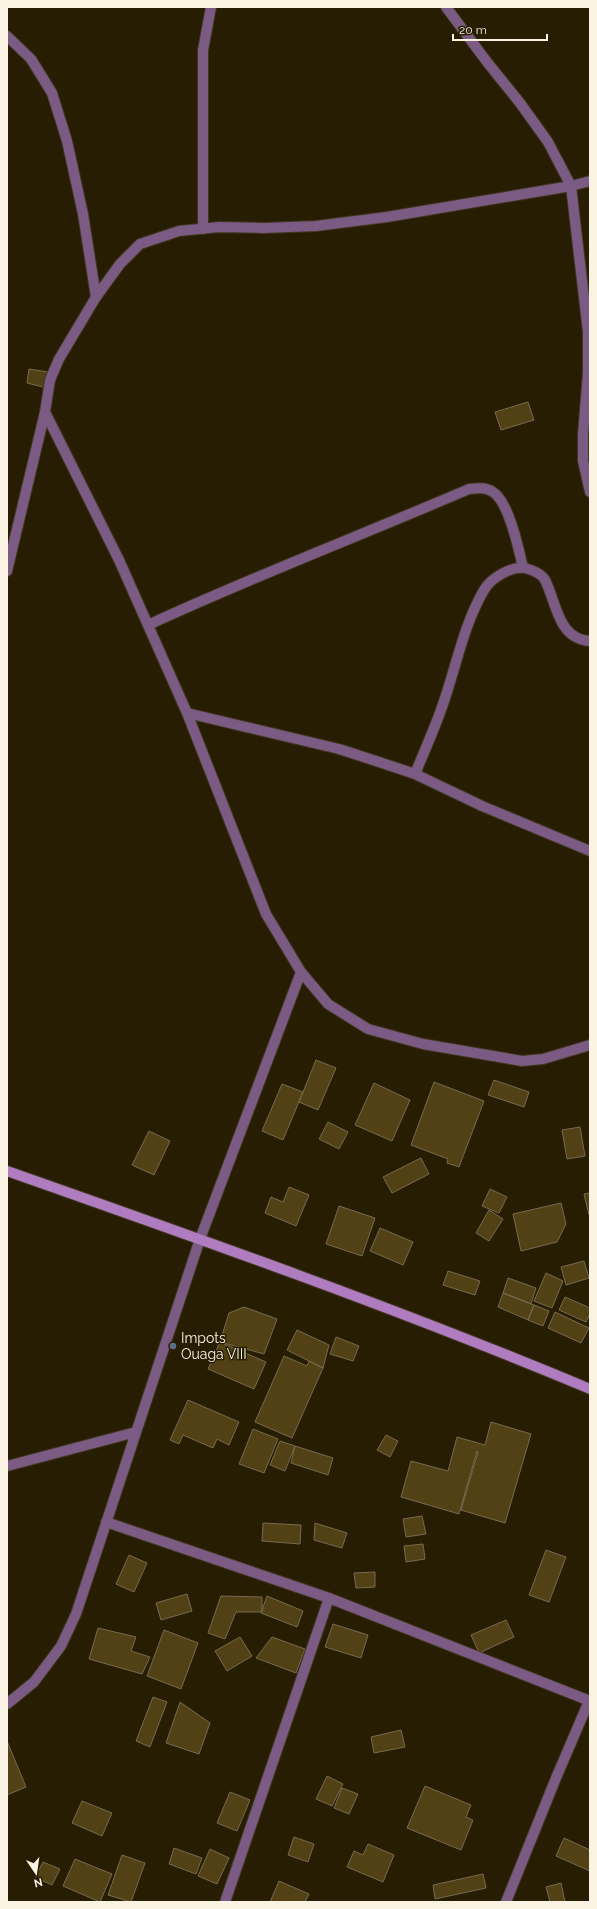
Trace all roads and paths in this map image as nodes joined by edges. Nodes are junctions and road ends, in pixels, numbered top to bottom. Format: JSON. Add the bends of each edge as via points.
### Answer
{"nodes":[{"id":1,"x":211,"y":7,"type":"edge"},
{"id":2,"x":446,"y":7,"type":"edge"},
{"id":3,"x":7,"y":36,"type":"edge"},
{"id":4,"x":590,"y":181,"type":"edge"},
{"id":5,"x":571,"y":186,"type":"junction"},
{"id":6,"x":203,"y":229,"type":"junction"},
{"id":7,"x":96,"y":296,"type":"junction"},
{"id":8,"x":45,"y":412,"type":"junction"},
{"id":9,"x":590,"y":492,"type":"edge"},
{"id":10,"x":523,"y":568,"type":"junction"},
{"id":11,"x":7,"y":571,"type":"edge"},
{"id":12,"x":148,"y":625,"type":"junction"},
{"id":13,"x":590,"y":641,"type":"edge"},
{"id":14,"x":187,"y":713,"type":"junction"},
{"id":15,"x":415,"y":774,"type":"junction"},
{"id":16,"x":590,"y":851,"type":"edge"},
{"id":17,"x":301,"y":972,"type":"junction"},
{"id":18,"x":590,"y":1045,"type":"edge"},
{"id":19,"x":7,"y":1171,"type":"edge"},
{"id":20,"x":200,"y":1239,"type":"junction"},
{"id":21,"x":590,"y":1389,"type":"edge"},
{"id":22,"x":136,"y":1432,"type":"junction"},
{"id":23,"x":7,"y":1466,"type":"edge"},
{"id":24,"x":106,"y":1522,"type":"junction"},
{"id":25,"x":329,"y":1598,"type":"junction"},
{"id":26,"x":590,"y":1701,"type":"edge"},
{"id":27,"x":7,"y":1704,"type":"edge"},
{"id":28,"x":225,"y":1902,"type":"edge"},
{"id":29,"x":506,"y":1902,"type":"edge"}],
"edges":[{"from":1,"to":6,"type":"street","via":[[203,50]]},
{"from":2,"to":5,"type":"street","via":[[548,142]]},
{"from":3,"to":7,"type":"street","via":[[31,60],[52,93],[67,141],[83,214]]},
{"from":4,"to":5,"type":"street"},
{"from":5,"to":6,"type":"street","via":[[387,217],[316,226]]},
{"from":5,"to":9,"type":"street","via":[[588,332],[583,461]]},
{"from":6,"to":7,"type":"street","via":[[179,230],[140,244],[120,264]]},
{"from":7,"to":8,"type":"street","via":[[59,359],[50,380]]},
{"from":8,"to":11,"type":"street"},
{"from":8,"to":12,"type":"street"},
{"from":10,"to":12,"type":"street","via":[[504,507],[494,492],[480,487],[469,489],[254,578]]},
{"from":10,"to":13,"type":"street","via":[[534,571],[544,578],[568,633],[579,641]]},
{"from":10,"to":15,"type":"street","via":[[502,574],[485,590],[469,621],[442,707]]},
{"from":12,"to":14,"type":"street"},
{"from":14,"to":15,"type":"street","via":[[339,749]]},
{"from":14,"to":17,"type":"street","via":[[266,914]]},
{"from":15,"to":16,"type":"street","via":[[482,806]]},
{"from":17,"to":18,"type":"street","via":[[328,1004],[368,1029],[423,1044],[522,1061],[543,1059]]},
{"from":17,"to":20,"type":"street"},
{"from":19,"to":20,"type":"street"},
{"from":20,"to":21,"type":"street","via":[[387,1308]]},
{"from":20,"to":22,"type":"street"},
{"from":22,"to":23,"type":"street"},
{"from":22,"to":24,"type":"street"},
{"from":24,"to":25,"type":"street"},
{"from":24,"to":27,"type":"street","via":[[76,1614],[61,1646],[34,1682]]},
{"from":25,"to":26,"type":"street"},
{"from":25,"to":28,"type":"street"},
{"from":26,"to":29,"type":"street"}]}
